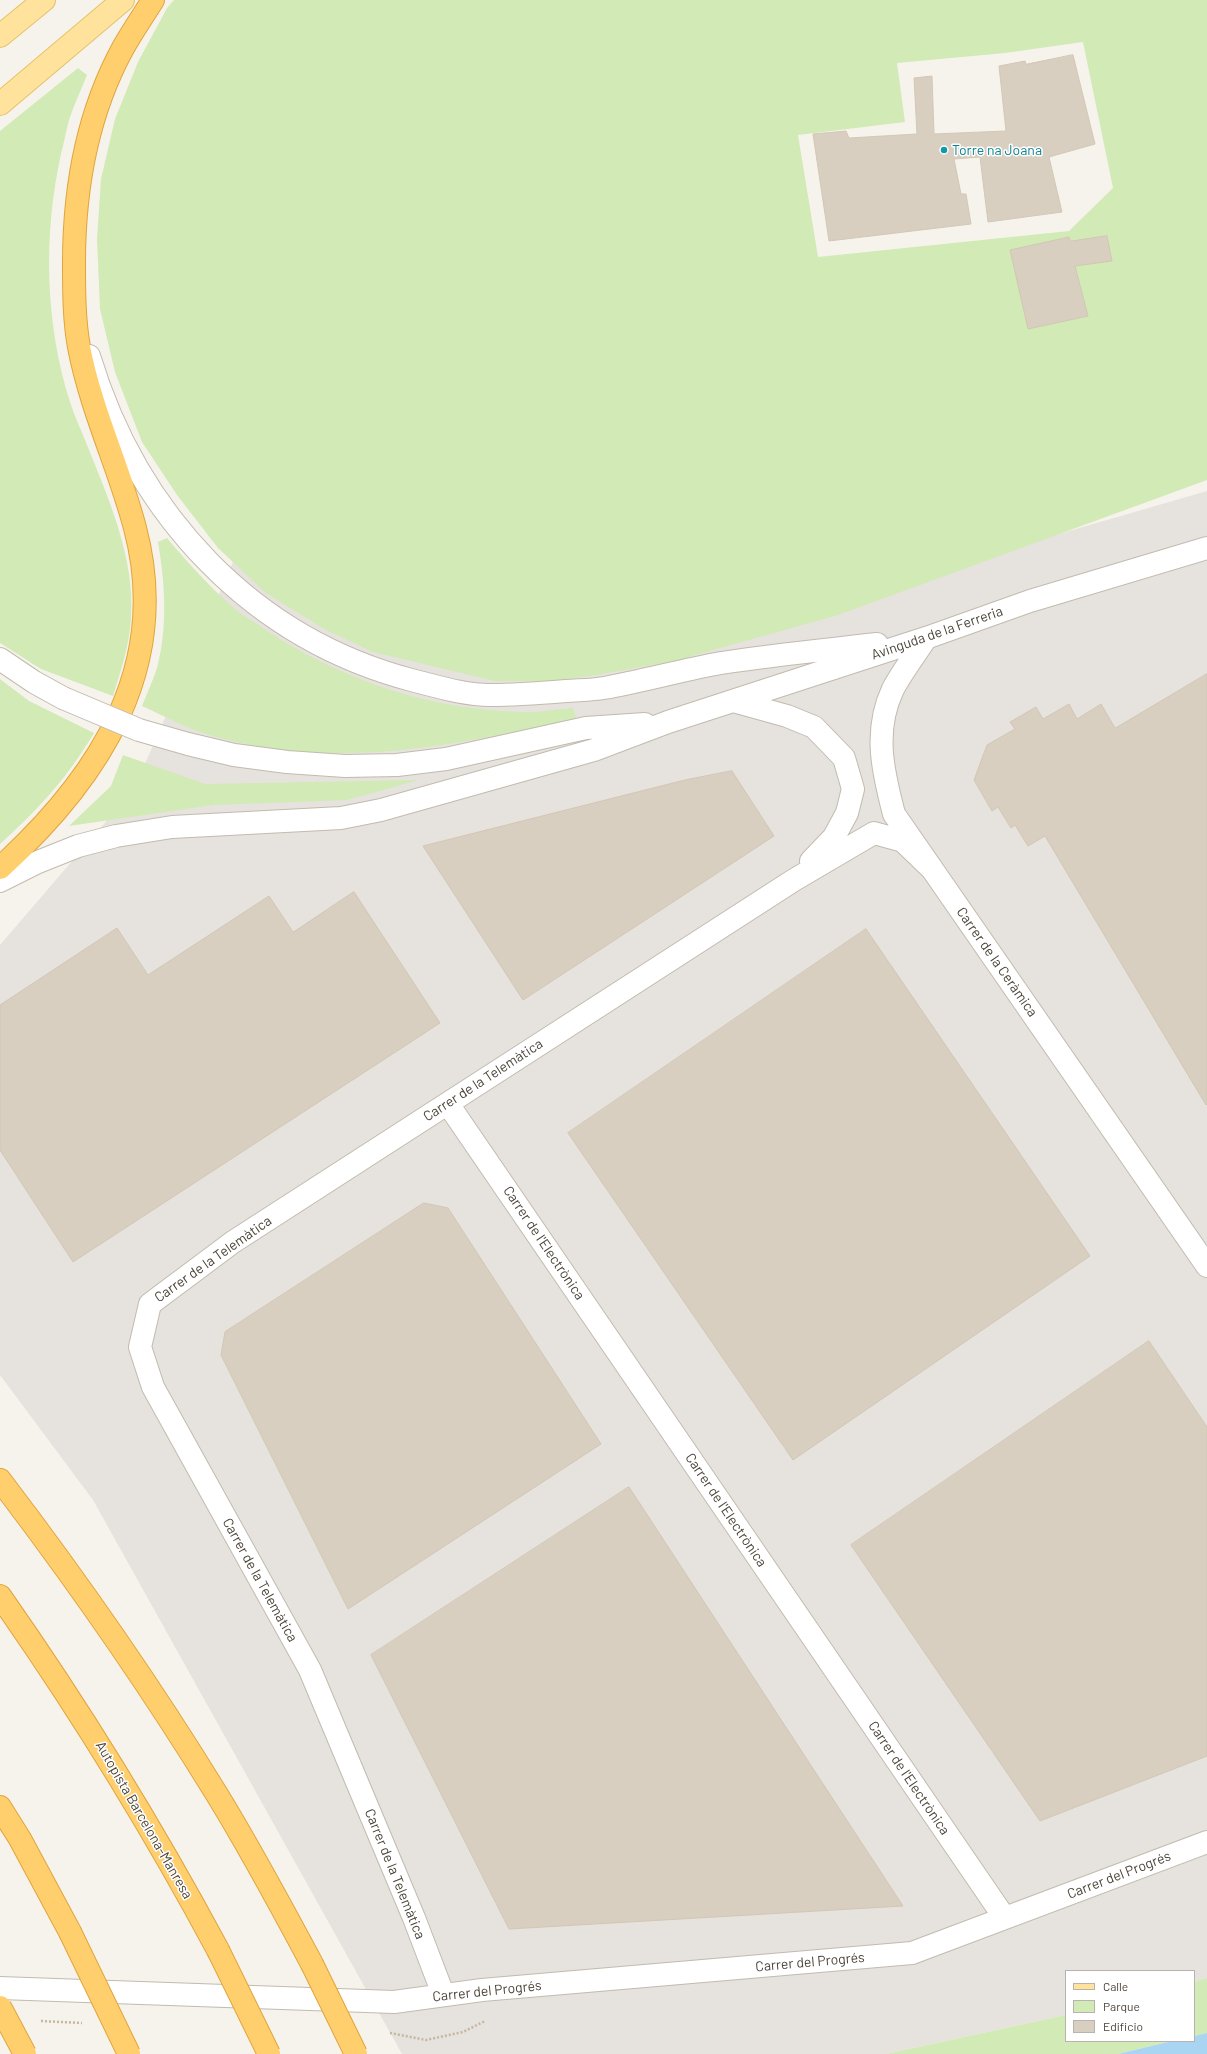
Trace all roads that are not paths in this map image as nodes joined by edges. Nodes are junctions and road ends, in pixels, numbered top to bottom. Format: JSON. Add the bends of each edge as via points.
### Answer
{"nodes":[{"id":1,"x":44,"y":0,"type":"edge"},
{"id":2,"x":123,"y":0,"type":"edge"},
{"id":3,"x":153,"y":0,"type":"edge"},
{"id":4,"x":0,"y":36,"type":"edge"},
{"id":5,"x":0,"y":104,"type":"edge"},
{"id":6,"x":74,"y":292,"type":"junction"},
{"id":7,"x":1207,"y":548,"type":"edge"},
{"id":8,"x":926,"y":638,"type":"junction"},
{"id":9,"x":0,"y":659,"type":"edge"},
{"id":10,"x":733,"y":701,"type":"junction"},
{"id":11,"x":668,"y":722,"type":"junction"},
{"id":12,"x":0,"y":868,"type":"edge"},
{"id":13,"x":931,"y":868,"type":"junction"},
{"id":14,"x":794,"y":880,"type":"junction"},
{"id":15,"x":0,"y":881,"type":"edge"},
{"id":16,"x":448,"y":1104,"type":"junction"},
{"id":17,"x":1207,"y":1266,"type":"edge"},
{"id":18,"x":0,"y":1480,"type":"edge"},
{"id":19,"x":0,"y":1596,"type":"edge"},
{"id":20,"x":0,"y":1807,"type":"edge"},
{"id":21,"x":1207,"y":1842,"type":"edge"},
{"id":22,"x":1004,"y":1917,"type":"junction"},
{"id":23,"x":0,"y":1988,"type":"edge"},
{"id":24,"x":443,"y":1994,"type":"junction"},
{"id":25,"x":0,"y":2006,"type":"edge"},
{"id":26,"x":25,"y":2054,"type":"edge"},
{"id":27,"x":129,"y":2054,"type":"edge"},
{"id":28,"x":269,"y":2054,"type":"edge"},
{"id":29,"x":356,"y":2054,"type":"edge"}],
"edges":[{"from":1,"to":4,"type":"main road"},
{"from":2,"to":5,"type":"main road"},
{"from":3,"to":6,"type":"highway","via":[[123,49],[88,136],[79,178],[74,232]]},
{"from":6,"to":8,"type":"street","via":[[90,358],[118,431],[142,477],[168,516],[192,546],[249,600],[294,630],[352,660],[392,675],[438,686],[487,695],[525,694],[601,688],[719,664]]},
{"from":6,"to":12,"type":"highway","via":[[78,344],[89,392],[135,527],[143,562],[143,634],[127,700],[106,744],[79,784],[52,816],[21,850]]},
{"from":7,"to":8,"type":"street","name":"Avinguda de la Ferreria","via":[[1030,600]]},
{"from":8,"to":10,"type":"street","name":"Avinguda de la Ferreria"},
{"from":8,"to":13,"type":"street","name":"Carrer de la Ceràmica","via":[[894,689],[885,714],[881,740],[883,773],[894,814]]},
{"from":9,"to":11,"type":"street","bridge":true,"via":[[63,698],[139,730],[234,755],[287,762],[345,766],[397,765],[446,759],[586,728]]},
{"from":10,"to":11,"type":"street","name":"Avinguda de la Ferreria"},
{"from":10,"to":14,"type":"street","via":[[787,716],[814,727],[844,758],[853,789],[847,813],[834,837]]},
{"from":11,"to":15,"type":"street","via":[[594,750],[381,810],[341,818],[172,827],[116,836],[78,846]]},
{"from":13,"to":14,"type":"street","via":[[903,841],[874,833]]},
{"from":13,"to":17,"type":"street","name":"Carrer de la Ceràmica"},
{"from":14,"to":16,"type":"street","name":"Carrer de la Telemàtica"},
{"from":16,"to":22,"type":"street","name":"Carrer de l'Electrònica"},
{"from":16,"to":24,"type":"street","name":"Carrer de la Telemàtica","via":[[233,1242],[150,1304],[140,1347],[154,1387],[310,1670],[411,1910]]},
{"from":18,"to":29,"type":"highway","bridge":true,"via":[[86,1595],[217,1794],[312,1964]]},
{"from":19,"to":28,"type":"highway","name":"Autopista Barcelona-Manresa","bridge":true,"via":[[84,1719],[173,1865]]},
{"from":20,"to":27,"type":"highway","bridge":true,"via":[[70,1932]]},
{"from":21,"to":22,"type":"street","name":"Carrer del Progrés"},
{"from":22,"to":24,"type":"street","name":"Carrer del Progrés","via":[[912,1953]]},
{"from":23,"to":24,"type":"street","name":"Carrer del Progrés","via":[[394,2002]]},
{"from":25,"to":26,"type":"highway","bridge":true}]}
